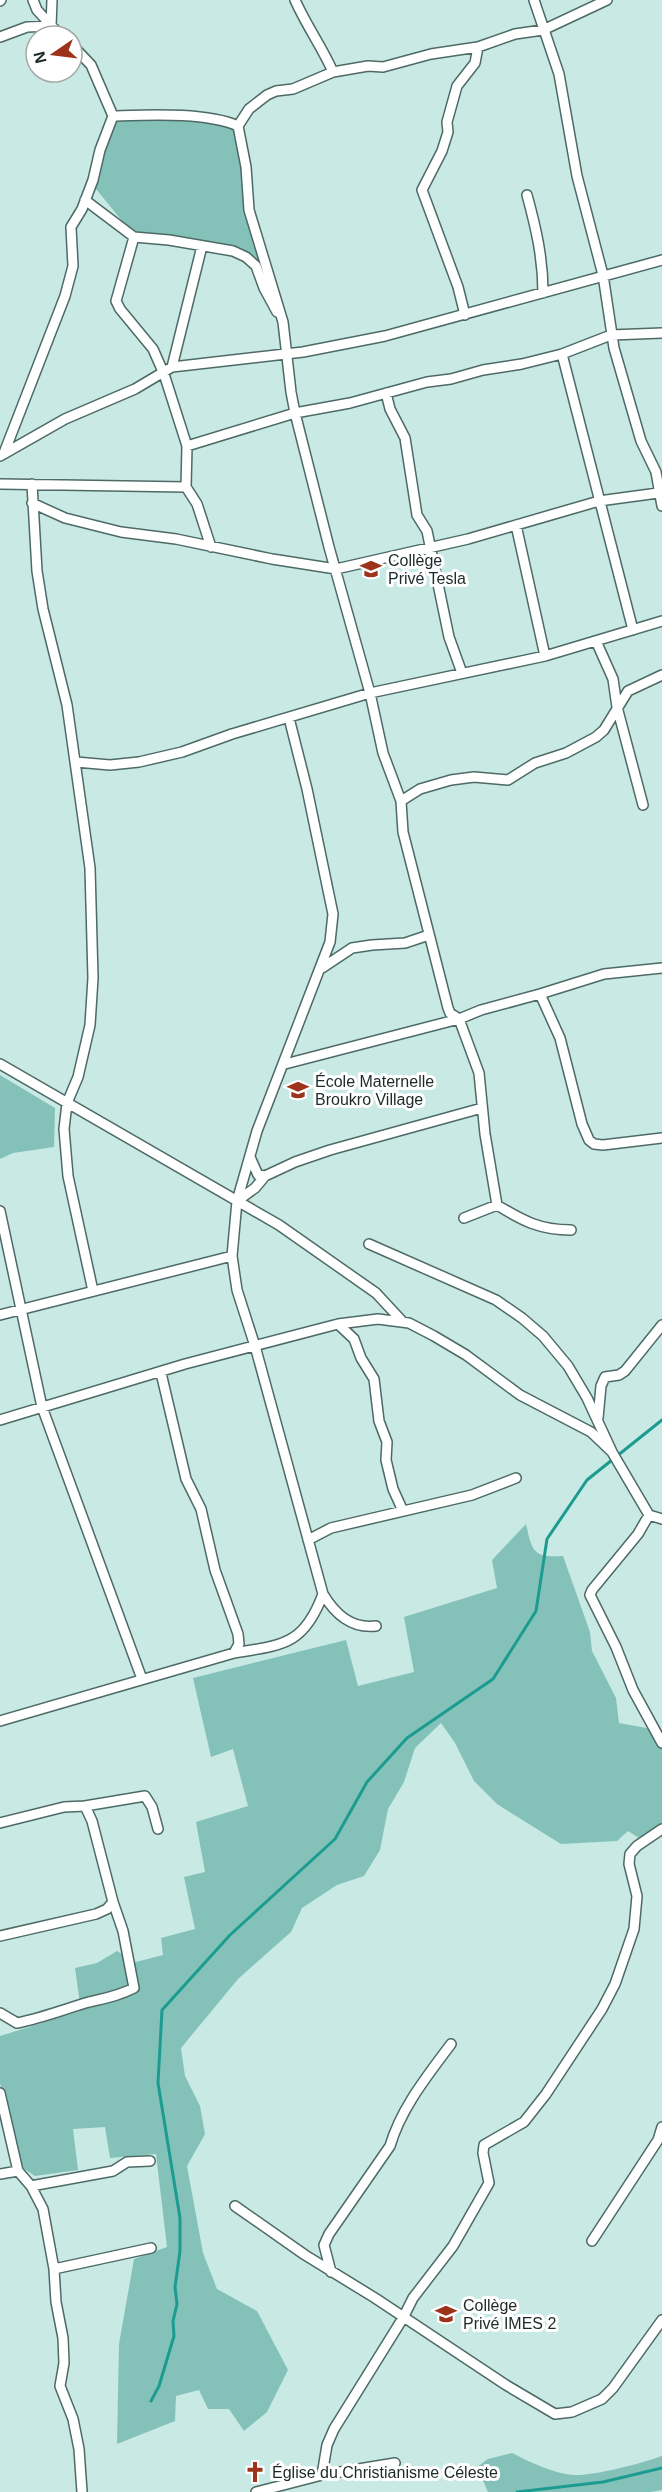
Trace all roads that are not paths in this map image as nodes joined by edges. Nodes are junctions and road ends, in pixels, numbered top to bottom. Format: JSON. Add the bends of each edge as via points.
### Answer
{"nodes":[{"id":1,"x":33,"y":0,"type":"edge"},
{"id":2,"x":52,"y":0,"type":"edge"},
{"id":3,"x":295,"y":0,"type":"edge"},
{"id":4,"x":534,"y":0,"type":"edge"},
{"id":5,"x":607,"y":0,"type":"edge"},
{"id":6,"x":49,"y":24,"type":"edge"},
{"id":7,"x":51,"y":24,"type":"edge"},
{"id":8,"x":24,"y":28,"type":"edge"},
{"id":9,"x":543,"y":30,"type":"junction"},
{"id":10,"x":0,"y":37,"type":"edge"},
{"id":11,"x":478,"y":47,"type":"junction"},
{"id":12,"x":84,"y":57,"type":"edge"},
{"id":13,"x":333,"y":72,"type":"junction"},
{"id":14,"x":113,"y":116,"type":"junction"},
{"id":15,"x":238,"y":126,"type":"junction"},
{"id":16,"x":527,"y":195,"type":"dead end"},
{"id":17,"x":85,"y":200,"type":"junction"},
{"id":18,"x":134,"y":237,"type":"junction"},
{"id":19,"x":202,"y":246,"type":"junction"},
{"id":20,"x":662,"y":260,"type":"edge"},
{"id":21,"x":603,"y":275,"type":"junction"},
{"id":22,"x":543,"y":292,"type":"junction"},
{"id":23,"x":465,"y":315,"type":"junction"},
{"id":24,"x":283,"y":322,"type":"junction"},
{"id":25,"x":662,"y":333,"type":"edge"},
{"id":26,"x":611,"y":335,"type":"junction"},
{"id":27,"x":286,"y":354,"type":"junction"},
{"id":28,"x":562,"y":354,"type":"junction"},
{"id":29,"x":172,"y":368,"type":"junction"},
{"id":30,"x":164,"y":374,"type":"junction"},
{"id":31,"x":386,"y":393,"type":"junction"},
{"id":32,"x":296,"y":413,"type":"junction"},
{"id":33,"x":187,"y":446,"type":"junction"},
{"id":34,"x":2,"y":454,"type":"edge"},
{"id":35,"x":0,"y":484,"type":"edge"},
{"id":36,"x":32,"y":484,"type":"junction"},
{"id":37,"x":186,"y":487,"type":"junction"},
{"id":38,"x":658,"y":492,"type":"junction"},
{"id":39,"x":599,"y":501,"type":"junction"},
{"id":40,"x":32,"y":503,"type":"junction"},
{"id":41,"x":662,"y":506,"type":"edge"},
{"id":42,"x":516,"y":525,"type":"junction"},
{"id":43,"x":211,"y":547,"type":"junction"},
{"id":44,"x":429,"y":547,"type":"junction"},
{"id":45,"x":336,"y":569,"type":"junction"},
{"id":46,"x":662,"y":621,"type":"edge"},
{"id":47,"x":633,"y":630,"type":"junction"},
{"id":48,"x":596,"y":641,"type":"junction"},
{"id":49,"x":544,"y":656,"type":"junction"},
{"id":50,"x":462,"y":673,"type":"junction"},
{"id":51,"x":662,"y":675,"type":"edge"},
{"id":52,"x":370,"y":693,"type":"junction"},
{"id":53,"x":617,"y":707,"type":"junction"},
{"id":54,"x":289,"y":718,"type":"junction"},
{"id":55,"x":76,"y":762,"type":"junction"},
{"id":56,"x":401,"y":801,"type":"junction"},
{"id":57,"x":643,"y":805,"type":"dead end"},
{"id":58,"x":429,"y":935,"type":"junction"},
{"id":59,"x":662,"y":968,"type":"edge"},
{"id":60,"x":321,"y":969,"type":"junction"},
{"id":61,"x":540,"y":994,"type":"junction"},
{"id":62,"x":459,"y":1019,"type":"junction"},
{"id":63,"x":0,"y":1064,"type":"edge"},
{"id":64,"x":285,"y":1064,"type":"junction"},
{"id":65,"x":67,"y":1103,"type":"junction"},
{"id":66,"x":482,"y":1108,"type":"junction"},
{"id":67,"x":662,"y":1138,"type":"edge"},
{"id":68,"x":250,"y":1157,"type":"junction"},
{"id":69,"x":265,"y":1176,"type":"junction"},
{"id":70,"x":237,"y":1201,"type":"junction"},
{"id":71,"x":497,"y":1205,"type":"junction"},
{"id":72,"x":0,"y":1211,"type":"edge"},
{"id":73,"x":464,"y":1218,"type":"dead end"},
{"id":74,"x":571,"y":1230,"type":"dead end"},
{"id":75,"x":369,"y":1244,"type":"dead end"},
{"id":76,"x":232,"y":1256,"type":"junction"},
{"id":77,"x":93,"y":1291,"type":"junction"},
{"id":78,"x":22,"y":1310,"type":"junction"},
{"id":79,"x":0,"y":1315,"type":"edge"},
{"id":80,"x":402,"y":1321,"type":"junction"},
{"id":81,"x":338,"y":1324,"type":"junction"},
{"id":82,"x":662,"y":1325,"type":"edge"},
{"id":83,"x":255,"y":1346,"type":"junction"},
{"id":84,"x":161,"y":1373,"type":"junction"},
{"id":85,"x":42,"y":1407,"type":"junction"},
{"id":86,"x":598,"y":1418,"type":"junction"},
{"id":87,"x":0,"y":1420,"type":"edge"},
{"id":88,"x":591,"y":1432,"type":"junction"},
{"id":89,"x":612,"y":1452,"type":"junction"},
{"id":90,"x":516,"y":1478,"type":"dead end"},
{"id":91,"x":403,"y":1511,"type":"junction"},
{"id":92,"x":649,"y":1515,"type":"junction"},
{"id":93,"x":662,"y":1519,"type":"edge"},
{"id":94,"x":308,"y":1540,"type":"junction"},
{"id":95,"x":323,"y":1594,"type":"junction"},
{"id":96,"x":376,"y":1626,"type":"dead end"},
{"id":97,"x":234,"y":1653,"type":"junction"},
{"id":98,"x":142,"y":1679,"type":"junction"},
{"id":99,"x":0,"y":1721,"type":"edge"},
{"id":100,"x":662,"y":1743,"type":"edge"},
{"id":101,"x":85,"y":1806,"type":"junction"},
{"id":102,"x":0,"y":1823,"type":"edge"},
{"id":103,"x":158,"y":1829,"type":"dead end"},
{"id":104,"x":662,"y":1829,"type":"edge"},
{"id":105,"x":113,"y":1902,"type":"junction"},
{"id":106,"x":0,"y":1936,"type":"edge"},
{"id":107,"x":0,"y":2013,"type":"edge"},
{"id":108,"x":451,"y":2044,"type":"dead end"},
{"id":109,"x":0,"y":2093,"type":"edge"},
{"id":110,"x":662,"y":2127,"type":"edge"},
{"id":111,"x":150,"y":2161,"type":"dead end"},
{"id":112,"x":18,"y":2171,"type":"junction"},
{"id":113,"x":0,"y":2174,"type":"edge"},
{"id":114,"x":31,"y":2186,"type":"junction"},
{"id":115,"x":235,"y":2206,"type":"dead end"},
{"id":116,"x":592,"y":2241,"type":"dead end"},
{"id":117,"x":151,"y":2248,"type":"dead end"},
{"id":118,"x":54,"y":2269,"type":"junction"},
{"id":119,"x":330,"y":2272,"type":"junction"},
{"id":120,"x":403,"y":2318,"type":"junction"},
{"id":121,"x":662,"y":2320,"type":"edge"},
{"id":122,"x":395,"y":2463,"type":"dead end"},
{"id":123,"x":322,"y":2475,"type":"junction"},
{"id":124,"x":82,"y":2492,"type":"edge"},
{"id":125,"x":256,"y":2492,"type":"edge"}],
"edges":[{"from":1,"to":6,"type":"street"},
{"from":2,"to":7,"type":"street"},
{"from":3,"to":13,"type":"street"},
{"from":4,"to":9,"type":"street"},
{"from":5,"to":9,"type":"street"},
{"from":8,"to":10,"type":"street"},
{"from":9,"to":11,"type":"street","via":[[515,34]]},
{"from":9,"to":21,"type":"street","via":[[560,74],[577,176]]},
{"from":11,"to":13,"type":"street","via":[[383,67]]},
{"from":11,"to":23,"type":"street","via":[[475,63],[457,86],[442,151],[422,190]]},
{"from":12,"to":14,"type":"street","via":[[92,65]]},
{"from":13,"to":15,"type":"street","via":[[267,95],[249,109]]},
{"from":14,"to":15,"type":"street","via":[[152,114],[221,119]]},
{"from":14,"to":17,"type":"street"},
{"from":15,"to":24,"type":"street","via":[[249,210]]},
{"from":16,"to":22,"type":"street","via":[[540,240]]},
{"from":17,"to":18,"type":"street"},
{"from":17,"to":34,"type":"street","via":[[71,228],[73,266],[65,296]]},
{"from":18,"to":19,"type":"street"},
{"from":18,"to":30,"type":"street","via":[[116,301],[153,349]]},
{"from":19,"to":24,"type":"street","via":[[233,251],[252,261]]},
{"from":19,"to":29,"type":"street"},
{"from":20,"to":21,"type":"street"},
{"from":21,"to":22,"type":"street"},
{"from":21,"to":26,"type":"street"},
{"from":22,"to":23,"type":"street"},
{"from":23,"to":27,"type":"street","via":[[385,336]]},
{"from":24,"to":27,"type":"street"},
{"from":25,"to":26,"type":"street"},
{"from":26,"to":28,"type":"street"},
{"from":26,"to":38,"type":"street","via":[[641,441],[656,472]]},
{"from":27,"to":29,"type":"street"},
{"from":27,"to":32,"type":"street"},
{"from":28,"to":31,"type":"street"},
{"from":28,"to":39,"type":"street"},
{"from":29,"to":30,"type":"street"},
{"from":30,"to":33,"type":"street"},
{"from":30,"to":34,"type":"street","via":[[65,419]]},
{"from":31,"to":32,"type":"street"},
{"from":31,"to":44,"type":"street","via":[[405,438],[417,515],[427,531]]},
{"from":32,"to":33,"type":"street"},
{"from":32,"to":45,"type":"street"},
{"from":33,"to":37,"type":"street"},
{"from":35,"to":36,"type":"street"},
{"from":36,"to":37,"type":"street"},
{"from":36,"to":40,"type":"street"},
{"from":37,"to":43,"type":"street","via":[[197,504]]},
{"from":38,"to":39,"type":"street"},
{"from":38,"to":41,"type":"street"},
{"from":39,"to":42,"type":"street"},
{"from":39,"to":47,"type":"street"},
{"from":40,"to":43,"type":"street","via":[[64,518]]},
{"from":40,"to":55,"type":"street","via":[[37,571]]},
{"from":42,"to":44,"type":"street"},
{"from":42,"to":49,"type":"street"},
{"from":43,"to":45,"type":"street"},
{"from":44,"to":45,"type":"street"},
{"from":44,"to":50,"type":"street","via":[[449,637]]},
{"from":45,"to":52,"type":"street"},
{"from":46,"to":47,"type":"street"},
{"from":47,"to":48,"type":"street"},
{"from":48,"to":49,"type":"street"},
{"from":48,"to":53,"type":"street","via":[[613,679]]},
{"from":49,"to":50,"type":"street"},
{"from":50,"to":52,"type":"street"},
{"from":51,"to":53,"type":"street","via":[[628,691]]},
{"from":52,"to":54,"type":"street"},
{"from":52,"to":56,"type":"street","via":[[383,753]]},
{"from":53,"to":56,"type":"street","via":[[596,737],[535,763],[508,780],[451,780],[420,789]]},
{"from":53,"to":57,"type":"street"},
{"from":54,"to":55,"type":"street","via":[[139,762]]},
{"from":54,"to":60,"type":"street","via":[[333,914],[330,942]]},
{"from":55,"to":65,"type":"street","via":[[90,868],[93,978],[90,1025],[78,1077]]},
{"from":56,"to":58,"type":"street","via":[[403,832]]},
{"from":58,"to":60,"type":"street","via":[[405,943],[352,948]]},
{"from":58,"to":62,"type":"street","via":[[448,1008]]},
{"from":59,"to":61,"type":"street","via":[[603,974]]},
{"from":60,"to":64,"type":"street"},
{"from":61,"to":62,"type":"street"},
{"from":61,"to":67,"type":"street","via":[[560,1038],[589,1140],[603,1145]]},
{"from":62,"to":64,"type":"street"},
{"from":62,"to":66,"type":"street","via":[[479,1073]]},
{"from":63,"to":65,"type":"street"},
{"from":64,"to":68,"type":"street"},
{"from":65,"to":70,"type":"street"},
{"from":65,"to":77,"type":"street","via":[[64,1152]]},
{"from":66,"to":69,"type":"street","via":[[330,1150]]},
{"from":66,"to":71,"type":"street"},
{"from":68,"to":69,"type":"street","via":[[258,1175]]},
{"from":68,"to":70,"type":"street"},
{"from":69,"to":70,"type":"street"},
{"from":70,"to":76,"type":"street"},
{"from":70,"to":80,"type":"street","via":[[279,1225],[376,1293]]},
{"from":71,"to":73,"type":"street"},
{"from":71,"to":74,"type":"street","via":[[528,1224]]},
{"from":72,"to":78,"type":"street"},
{"from":75,"to":86,"type":"street","via":[[496,1300],[522,1318],[568,1366]]},
{"from":76,"to":77,"type":"street"},
{"from":76,"to":83,"type":"street","via":[[237,1290]]},
{"from":77,"to":78,"type":"street"},
{"from":78,"to":79,"type":"street"},
{"from":78,"to":85,"type":"street"},
{"from":80,"to":81,"type":"street","via":[[378,1319]]},
{"from":80,"to":88,"type":"street","via":[[466,1355],[520,1395]]},
{"from":81,"to":83,"type":"street"},
{"from":81,"to":91,"type":"street","via":[[354,1339],[374,1379],[379,1421],[387,1442],[386,1460]]},
{"from":82,"to":86,"type":"street","via":[[626,1371],[605,1377]]},
{"from":83,"to":84,"type":"street"},
{"from":83,"to":94,"type":"street"},
{"from":84,"to":85,"type":"street"},
{"from":84,"to":97,"type":"street","via":[[186,1479],[201,1509],[215,1570],[238,1634],[239,1644]]},
{"from":85,"to":87,"type":"street"},
{"from":85,"to":98,"type":"street"},
{"from":86,"to":88,"type":"street"},
{"from":86,"to":89,"type":"street"},
{"from":88,"to":89,"type":"street"},
{"from":89,"to":92,"type":"street"},
{"from":90,"to":91,"type":"street","via":[[472,1495]]},
{"from":91,"to":94,"type":"street","via":[[331,1528]]},
{"from":92,"to":93,"type":"street"},
{"from":92,"to":100,"type":"street","via":[[590,1595]]},
{"from":94,"to":95,"type":"street"},
{"from":95,"to":96,"type":"street","via":[[333,1611],[349,1621],[365,1628]]},
{"from":95,"to":97,"type":"street","via":[[314,1618],[294,1638],[268,1648]]},
{"from":97,"to":98,"type":"street"},
{"from":98,"to":99,"type":"street"},
{"from":101,"to":102,"type":"street","via":[[64,1807]]},
{"from":101,"to":103,"type":"street","via":[[145,1796]]},
{"from":101,"to":105,"type":"street"},
{"from":104,"to":120,"type":"street","via":[[630,1854],[637,1896],[634,1929],[602,2009],[524,2122],[484,2145],[489,2183],[470,2219]]},
{"from":105,"to":106,"type":"street","via":[[96,1914]]},
{"from":105,"to":107,"type":"street","via":[[134,1988],[117,1997],[40,2019],[17,2023]]},
{"from":108,"to":119,"type":"street","via":[[402,2116],[390,2146],[329,2234],[324,2245]]},
{"from":109,"to":112,"type":"street"},
{"from":110,"to":116,"type":"street","via":[[658,2140]]},
{"from":111,"to":114,"type":"street","via":[[127,2162],[113,2171]]},
{"from":112,"to":113,"type":"street"},
{"from":112,"to":114,"type":"street"},
{"from":114,"to":118,"type":"street","via":[[43,2209]]},
{"from":115,"to":119,"type":"street"},
{"from":117,"to":118,"type":"street"},
{"from":118,"to":124,"type":"street","via":[[64,2351],[60,2386],[73,2419]]},
{"from":119,"to":120,"type":"street"},
{"from":120,"to":121,"type":"street","via":[[555,2414],[572,2412],[602,2399]]},
{"from":120,"to":123,"type":"street","via":[[334,2428]]},
{"from":122,"to":123,"type":"street"},
{"from":123,"to":125,"type":"street"}]}
